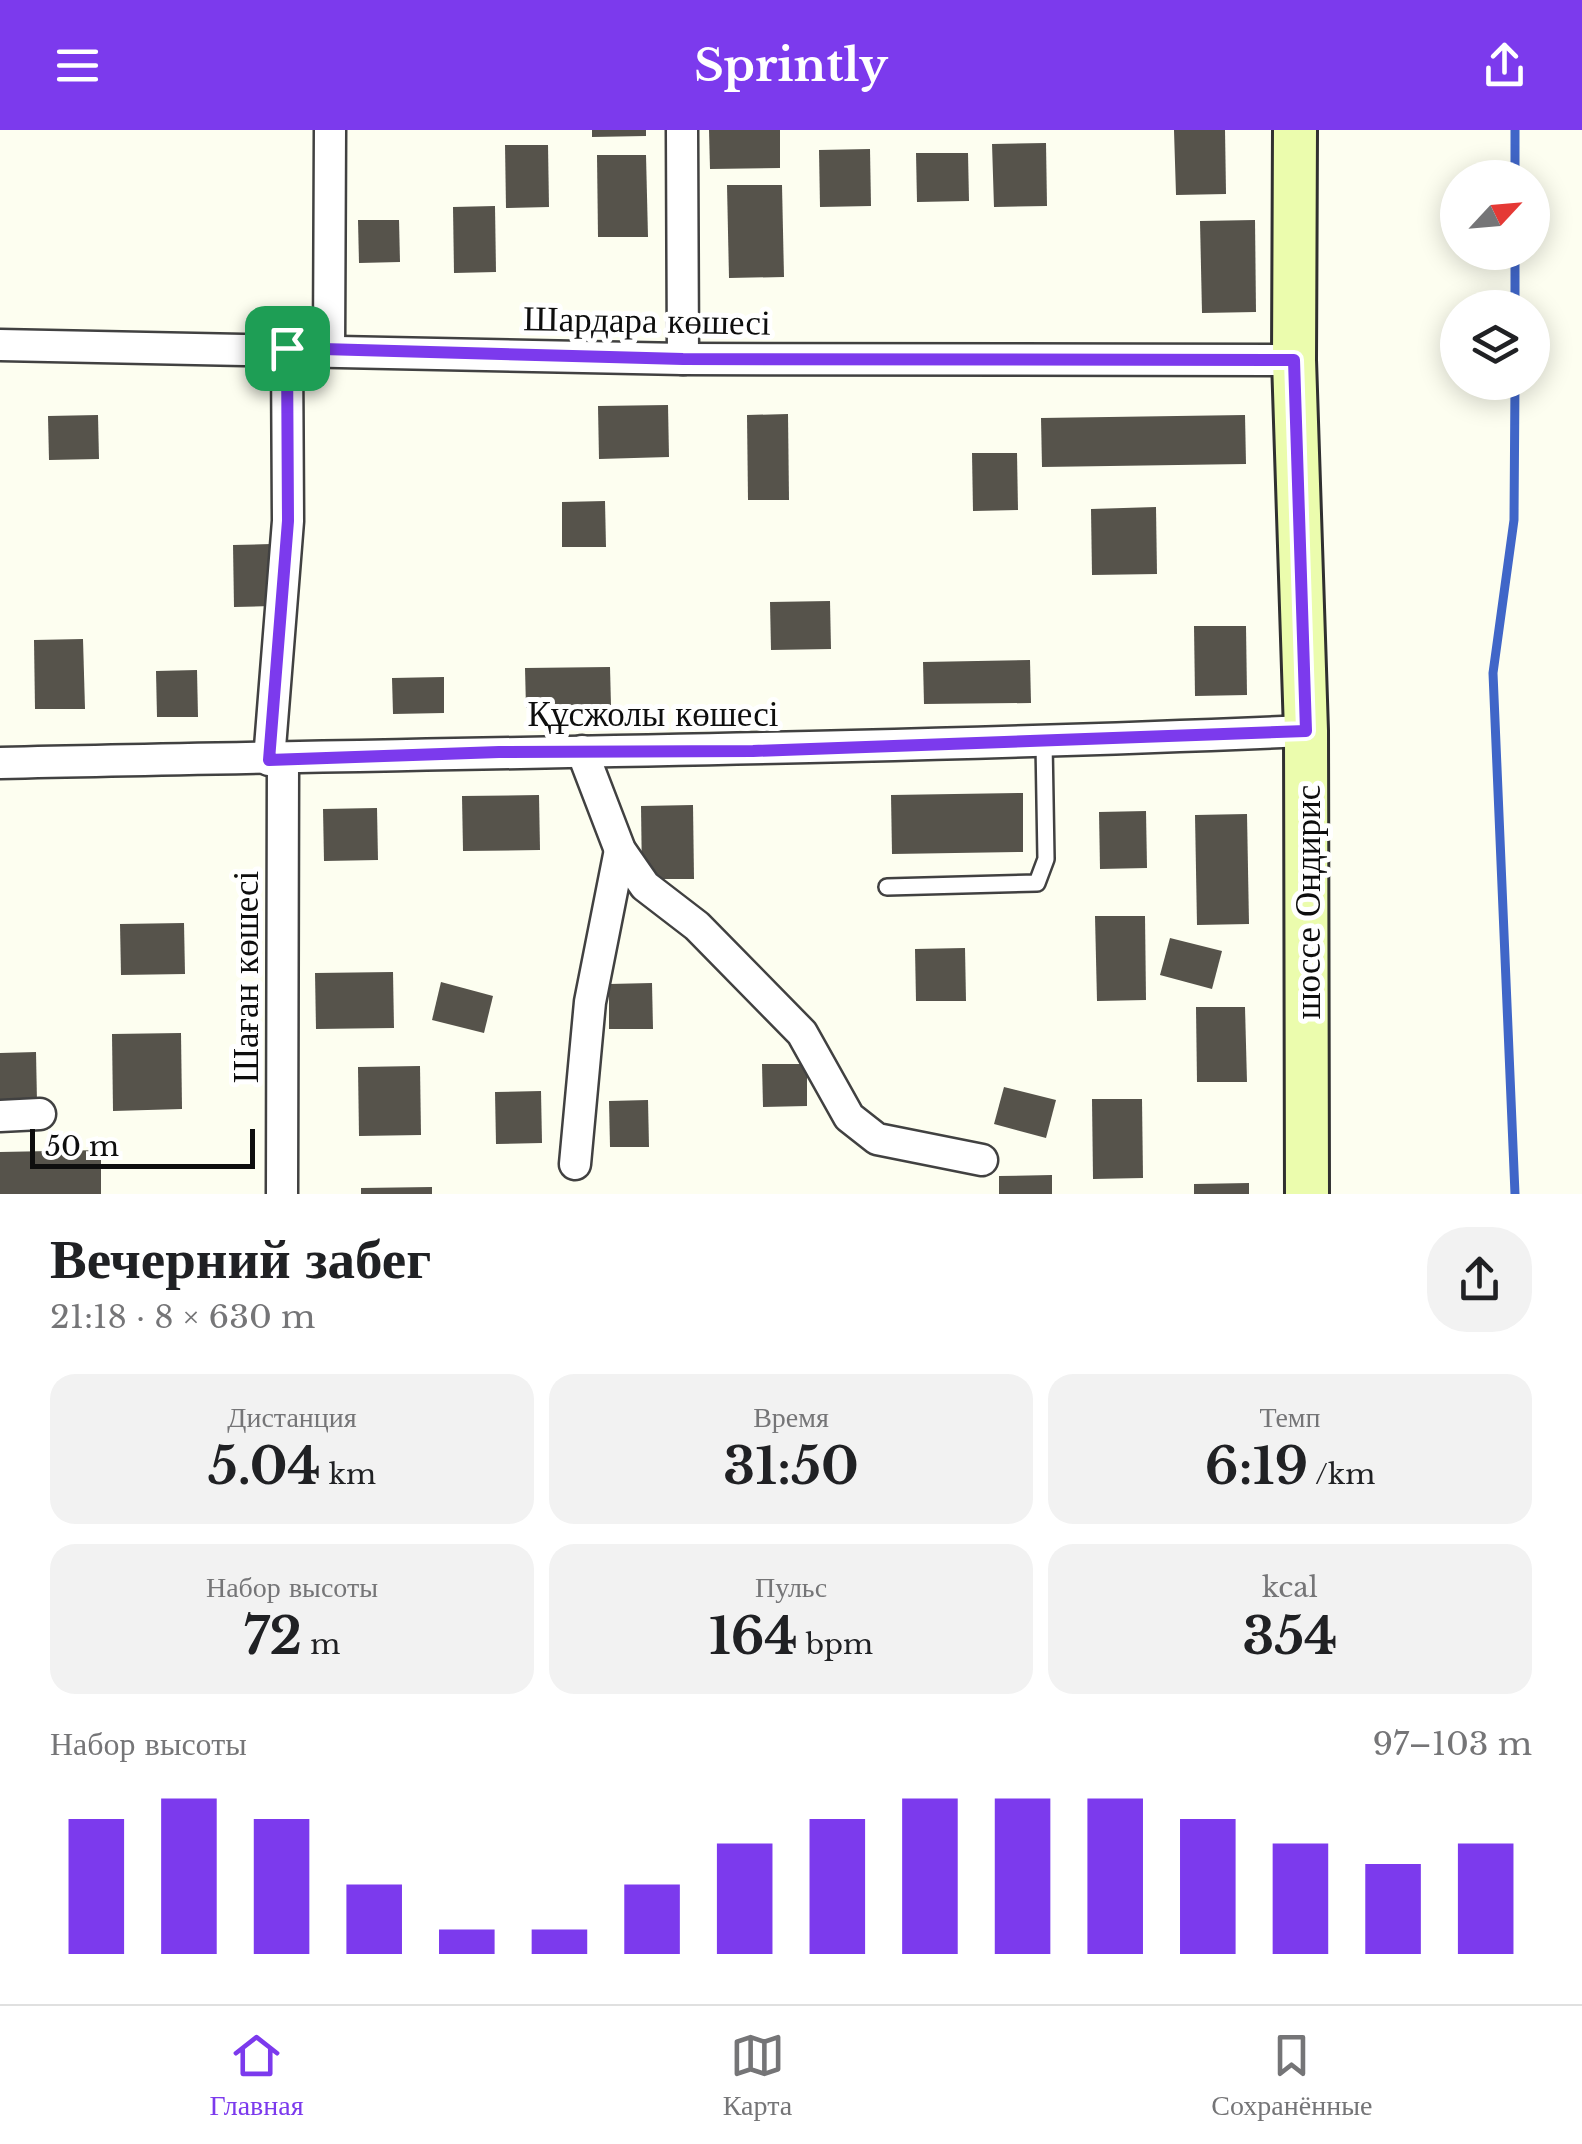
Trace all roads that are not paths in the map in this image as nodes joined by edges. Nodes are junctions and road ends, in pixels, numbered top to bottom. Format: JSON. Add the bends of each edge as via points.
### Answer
{"nodes":[{"id":1,"x":330,"y":130,"type":"edge"},
{"id":2,"x":682,"y":130,"type":"edge"},
{"id":3,"x":1296,"y":130,"type":"edge"},
{"id":4,"x":0,"y":346,"type":"edge"},
{"id":5,"x":287,"y":348,"type":"junction"},
{"id":6,"x":329,"y":349,"type":"junction"},
{"id":7,"x":683,"y":359,"type":"junction"},
{"id":8,"x":1294,"y":360,"type":"junction"},
{"id":9,"x":1306,"y":731,"type":"junction"},
{"id":10,"x":1044,"y":742,"type":"junction"},
{"id":11,"x":582,"y":751,"type":"junction"},
{"id":12,"x":276,"y":760,"type":"junction"},
{"id":13,"x":0,"y":763,"type":"edge"},
{"id":14,"x":620,"y":850,"type":"junction"},
{"id":15,"x":887,"y":888,"type":"dead end"},
{"id":16,"x":40,"y":1114,"type":"dead end"},
{"id":17,"x":0,"y":1116,"type":"edge"},
{"id":18,"x":982,"y":1160,"type":"dead end"},
{"id":19,"x":574,"y":1164,"type":"dead end"},
{"id":20,"x":282,"y":1194,"type":"edge"},
{"id":21,"x":1307,"y":1194,"type":"edge"}],
"edges":[{"from":1,"to":6,"type":"street"},
{"from":2,"to":7,"type":"street"},
{"from":3,"to":8,"type":"main road","name":"шоссе Ондирис"},
{"from":4,"to":5,"type":"street","name":"Шардара көшесі"},
{"from":5,"to":6,"type":"street","name":"Шардара көшесі"},
{"from":5,"to":12,"type":"street","name":"Шаған көшесі","via":[[288,521]]},
{"from":6,"to":7,"type":"street","name":"Шардара көшесі"},
{"from":7,"to":8,"type":"street","name":"Шардара көшесі"},
{"from":8,"to":9,"type":"main road","name":"шоссе Ондирис"},
{"from":9,"to":10,"type":"street","name":"Құсжолы көшесі"},
{"from":9,"to":21,"type":"main road","name":"шоссе Ондирис"},
{"from":10,"to":11,"type":"street","name":"Құсжолы көшесі"},
{"from":10,"to":15,"type":"lane","via":[[1046,859],[1036,883]]},
{"from":11,"to":12,"type":"street","name":"Құсжолы көшесі"},
{"from":11,"to":14,"type":"street"},
{"from":12,"to":13,"type":"street","name":"Құсжолы көшесі"},
{"from":12,"to":20,"type":"street","name":"Шаған көшесі"},
{"from":14,"to":18,"type":"street","via":[[645,886],[696,926],[802,1033],[849,1117],[877,1140]]},
{"from":14,"to":19,"type":"street","via":[[590,1002]]},
{"from":16,"to":17,"type":"street"}]}
